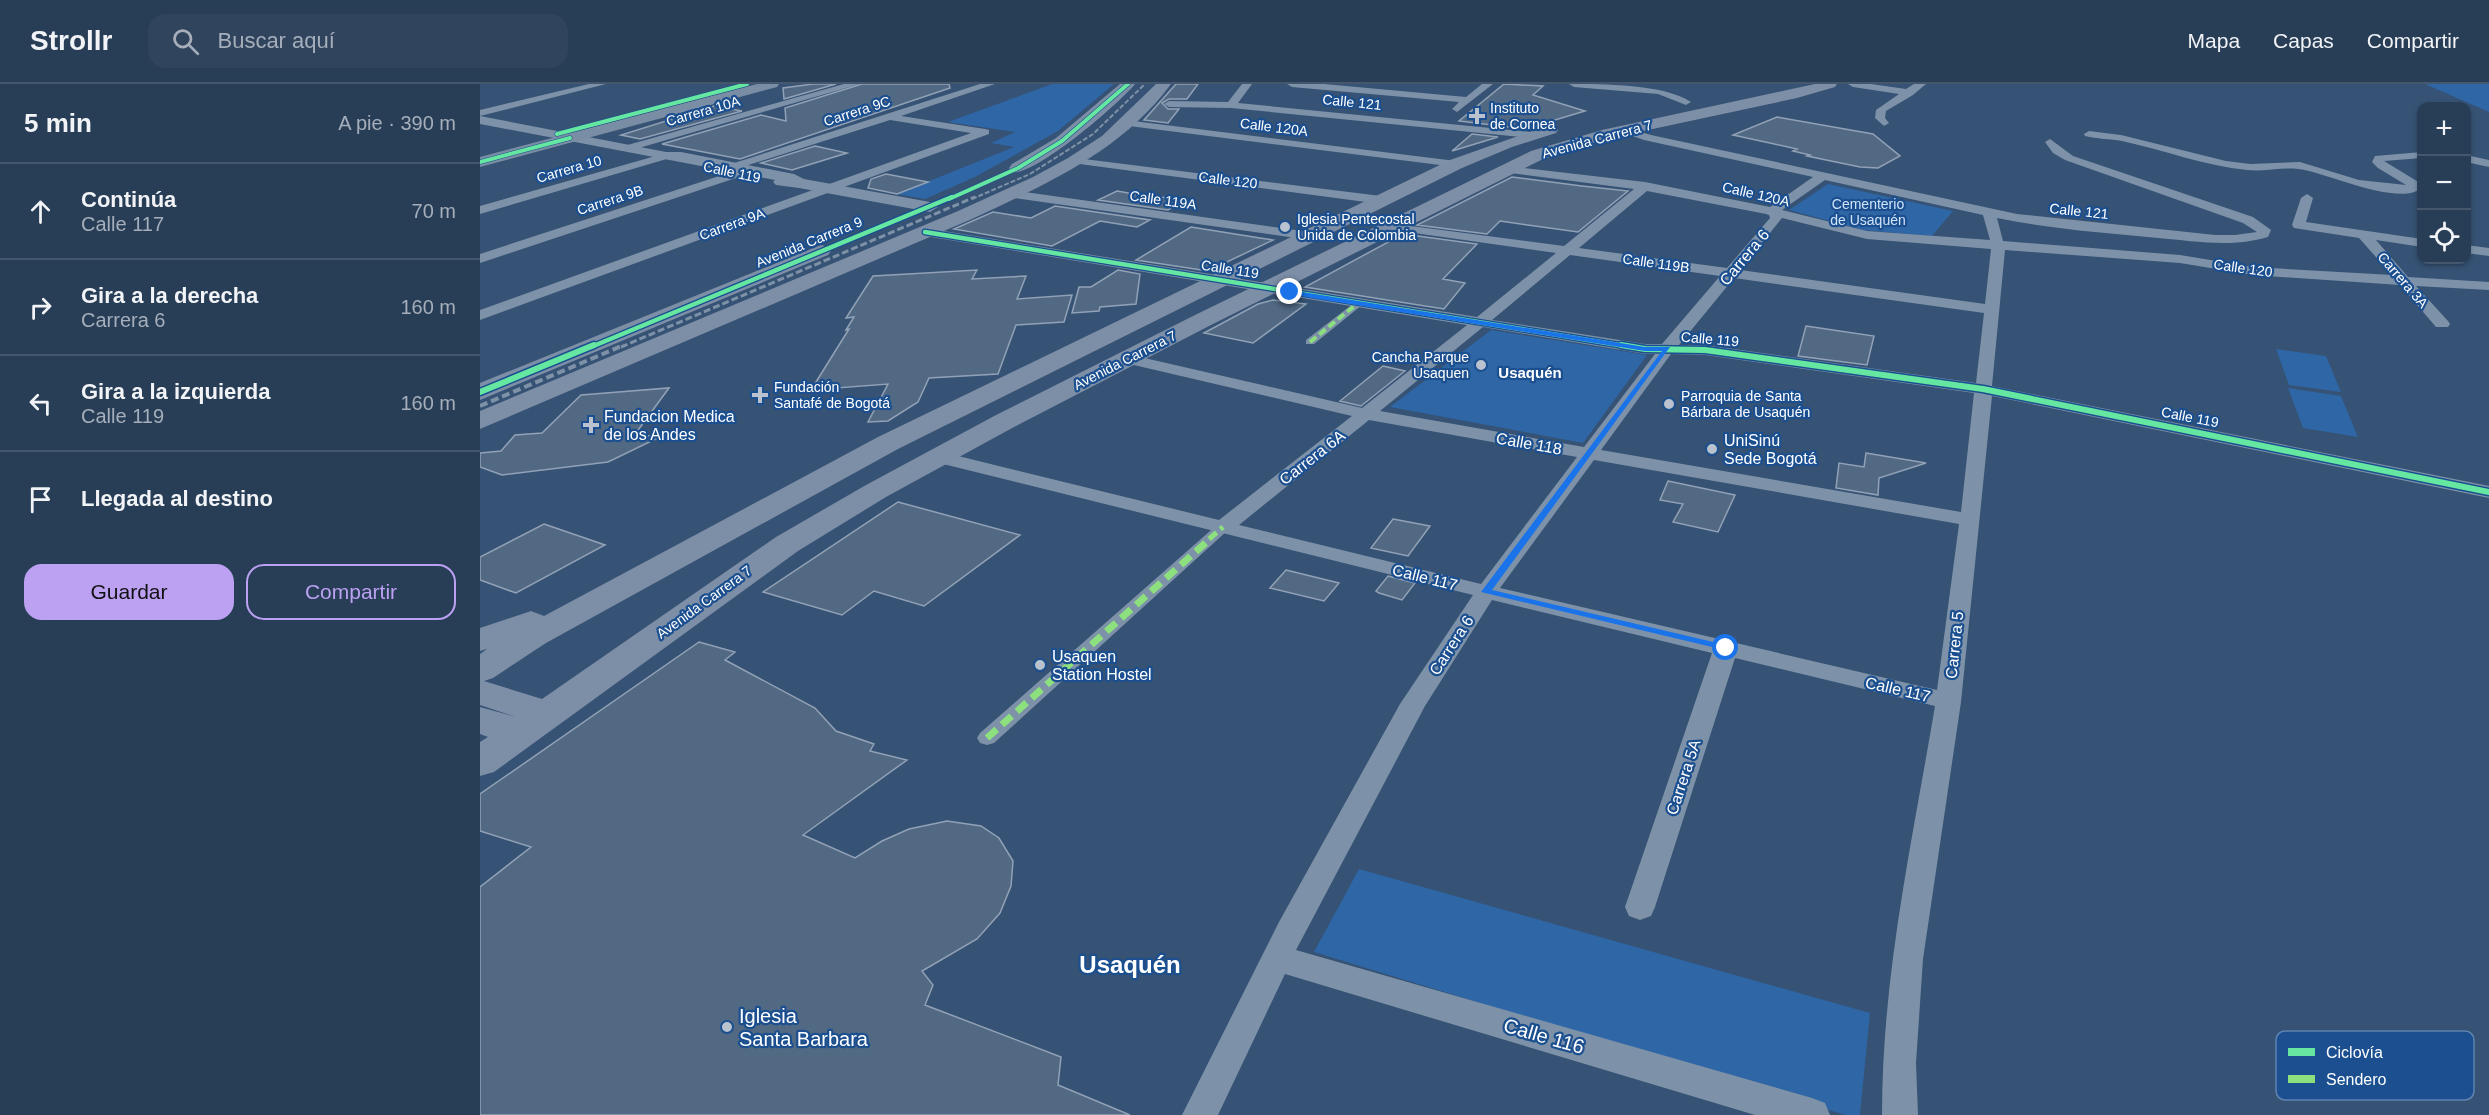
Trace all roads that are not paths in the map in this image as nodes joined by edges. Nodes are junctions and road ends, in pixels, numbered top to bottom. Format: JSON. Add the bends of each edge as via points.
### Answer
{"nodes":[{"id":1,"x":601,"y":84,"type":"edge"},
{"id":2,"x":747,"y":84,"type":"edge"},
{"id":3,"x":772,"y":84,"type":"edge"},
{"id":4,"x":855,"y":84,"type":"edge"},
{"id":5,"x":990,"y":84,"type":"edge"},
{"id":6,"x":1128,"y":84,"type":"edge"},
{"id":7,"x":1164,"y":84,"type":"edge"},
{"id":8,"x":1246,"y":84,"type":"edge"},
{"id":9,"x":1292,"y":84,"type":"edge"},
{"id":10,"x":1488,"y":84,"type":"edge"},
{"id":11,"x":1576,"y":84,"type":"edge"},
{"id":12,"x":1830,"y":84,"type":"edge"},
{"id":13,"x":1853,"y":84,"type":"edge"},
{"id":14,"x":1879,"y":84,"type":"edge"},
{"id":15,"x":1769,"y":85,"type":"edge"},
{"id":16,"x":1663,"y":88,"type":"edge"},
{"id":17,"x":1916,"y":89,"type":"edge"},
{"id":18,"x":1712,"y":97,"type":"junction"},
{"id":19,"x":1468,"y":100,"type":"junction"},
{"id":20,"x":1686,"y":102,"type":"junction"},
{"id":21,"x":1168,"y":104,"type":"dead end"},
{"id":22,"x":1231,"y":105,"type":"junction"},
{"id":23,"x":1664,"y":106,"type":"dead end"},
{"id":24,"x":480,"y":113,"type":"edge"},
{"id":25,"x":888,"y":117,"type":"junction"},
{"id":26,"x":480,"y":120,"type":"edge"},
{"id":27,"x":1125,"y":123,"type":"junction"},
{"id":28,"x":1654,"y":123,"type":"junction"},
{"id":29,"x":1884,"y":123,"type":"dead end"},
{"id":30,"x":1437,"y":125,"type":"junction"},
{"id":31,"x":1564,"y":126,"type":"dead end"},
{"id":32,"x":1625,"y":130,"type":"junction"},
{"id":33,"x":557,"y":134,"type":"junction"},
{"id":34,"x":2089,"y":134,"type":"dead end"},
{"id":35,"x":1532,"y":135,"type":"junction"},
{"id":36,"x":573,"y":137,"type":"junction"},
{"id":37,"x":1662,"y":141,"type":"junction"},
{"id":38,"x":2050,"y":142,"type":"dead end"},
{"id":39,"x":628,"y":148,"type":"junction"},
{"id":40,"x":480,"y":154,"type":"edge"},
{"id":41,"x":2417,"y":155,"type":"edge"},
{"id":42,"x":666,"y":156,"type":"junction"},
{"id":43,"x":2471,"y":160,"type":"edge"},
{"id":44,"x":1076,"y":161,"type":"junction"},
{"id":45,"x":480,"y":162,"type":"edge"},
{"id":46,"x":1456,"y":164,"type":"junction"},
{"id":47,"x":2489,"y":165,"type":"edge"},
{"id":48,"x":736,"y":170,"type":"junction"},
{"id":49,"x":1507,"y":170,"type":"junction"},
{"id":50,"x":1824,"y":175,"type":"junction"},
{"id":51,"x":1645,"y":186,"type":"junction"},
{"id":52,"x":828,"y":189,"type":"junction"},
{"id":53,"x":1011,"y":194,"type":"junction"},
{"id":54,"x":2307,"y":198,"type":"dead end"},
{"id":55,"x":1381,"y":200,"type":"junction"},
{"id":56,"x":480,"y":210,"type":"edge"},
{"id":57,"x":1989,"y":211,"type":"junction"},
{"id":58,"x":1776,"y":213,"type":"junction"},
{"id":59,"x":926,"y":216,"type":"junction"},
{"id":60,"x":1393,"y":226,"type":"junction"},
{"id":61,"x":2364,"y":235,"type":"junction"},
{"id":62,"x":1310,"y":236,"type":"junction"},
{"id":63,"x":2417,"y":242,"type":"edge"},
{"id":64,"x":1998,"y":244,"type":"junction"},
{"id":65,"x":1567,"y":250,"type":"junction"},
{"id":66,"x":2471,"y":250,"type":"edge"},
{"id":67,"x":2489,"y":252,"type":"edge"},
{"id":68,"x":480,"y":259,"type":"edge"},
{"id":69,"x":1730,"y":273,"type":"junction"},
{"id":70,"x":1219,"y":281,"type":"junction"},
{"id":71,"x":2404,"y":281,"type":"junction"},
{"id":72,"x":2489,"y":286,"type":"edge"},
{"id":73,"x":1269,"y":289,"type":"junction"},
{"id":74,"x":1358,"y":303,"type":"junction"},
{"id":75,"x":1991,"y":309,"type":"junction"},
{"id":76,"x":480,"y":315,"type":"edge"},
{"id":77,"x":1479,"y":322,"type":"junction"},
{"id":78,"x":2442,"y":324,"type":"dead end"},
{"id":79,"x":1310,"y":342,"type":"dead end"},
{"id":80,"x":1667,"y":349,"type":"junction"},
{"id":81,"x":1127,"y":359,"type":"junction"},
{"id":82,"x":1983,"y":389,"type":"junction"},
{"id":83,"x":480,"y":392,"type":"edge"},
{"id":84,"x":1365,"y":414,"type":"junction"},
{"id":85,"x":480,"y":421,"type":"edge"},
{"id":86,"x":1589,"y":453,"type":"junction"},
{"id":87,"x":938,"y":457,"type":"junction"},
{"id":88,"x":2489,"y":492,"type":"edge"},
{"id":89,"x":1968,"y":520,"type":"junction"},
{"id":90,"x":1223,"y":527,"type":"junction"},
{"id":91,"x":664,"y":563,"type":"junction"},
{"id":92,"x":1486,"y":592,"type":"junction"},
{"id":93,"x":480,"y":627,"type":"edge"},
{"id":94,"x":480,"y":640,"type":"edge"},
{"id":95,"x":1726,"y":648,"type":"junction"},
{"id":96,"x":480,"y":670,"type":"edge"},
{"id":97,"x":480,"y":692,"type":"edge"},
{"id":98,"x":1948,"y":701,"type":"junction"},
{"id":99,"x":480,"y":720,"type":"edge"},
{"id":100,"x":534,"y":724,"type":"junction"},
{"id":101,"x":987,"y":738,"type":"dead end"},
{"id":102,"x":480,"y":762,"type":"edge"},
{"id":103,"x":1640,"y":907,"type":"dead end"},
{"id":104,"x":1277,"y":958,"type":"junction"},
{"id":105,"x":1200,"y":1115,"type":"edge"},
{"id":106,"x":1812,"y":1115,"type":"edge"},
{"id":107,"x":1900,"y":1115,"type":"edge"}],
"edges":[{"from":1,"to":24,"type":"street"},
{"from":2,"to":33,"type":"main road"},
{"from":3,"to":36,"type":"main road"},
{"from":4,"to":39,"type":"street","name":"Carrera 10A"},
{"from":5,"to":25,"type":"street","name":"Carrera 9C"},
{"from":6,"to":59,"type":"main road","name":"Avenida Carrera 9","via":[[1047,152]]},
{"from":7,"to":27,"type":"main road","name":"Avenida Carrera 9"},
{"from":8,"to":22,"type":"street"},
{"from":9,"to":19,"type":"street"},
{"from":10,"to":19,"type":"street"},
{"from":11,"to":16,"type":"street"},
{"from":12,"to":28,"type":"main road","name":"Avenida Carrera 7"},
{"from":13,"to":17,"type":"street"},
{"from":14,"to":17,"type":"street"},
{"from":15,"to":18,"type":"main road","name":"Avenida Carrera 7"},
{"from":16,"to":20,"type":"street"},
{"from":17,"to":29,"type":"street","via":[[1881,110]]},
{"from":18,"to":20,"type":"main road","name":"Avenida Carrera 7"},
{"from":18,"to":32,"type":"main road","via":[[1630,116],[1622,121]]},
{"from":19,"to":30,"type":"street"},
{"from":20,"to":23,"type":"main road","name":"Avenida Carrera 7"},
{"from":21,"to":22,"type":"street","name":"Calle 121"},
{"from":22,"to":30,"type":"street","name":"Calle 121"},
{"from":25,"to":48,"type":"street","name":"Carrera 9C"},
{"from":25,"to":52,"type":"street","name":"Carrera 9A","via":[[985,132]]},
{"from":26,"to":33,"type":"street","name":"Calle 119"},
{"from":27,"to":44,"type":"main road","name":"Avenida Carrera 9"},
{"from":27,"to":46,"type":"street","name":"Calle 120A"},
{"from":28,"to":32,"type":"main road","name":"Avenida Carrera 7"},
{"from":28,"to":37,"type":"street","via":[[1652,134]]},
{"from":30,"to":35,"type":"street","name":"Calle 121"},
{"from":31,"to":35,"type":"main road","name":"Avenida Carrera 7"},
{"from":32,"to":37,"type":"street","name":"Calle 121"},
{"from":32,"to":49,"type":"main road","name":"Avenida Carrera 7","via":[[1555,148]]},
{"from":33,"to":36,"type":"street","name":"Calle 119"},
{"from":33,"to":40,"type":"main road"},
{"from":34,"to":41,"type":"street","via":[[2237,166],[2300,165],[2357,183],[2393,189],[2416,186],[2382,166],[2379,158]]},
{"from":35,"to":46,"type":"main road","name":"Avenida Carrera 7"},
{"from":36,"to":39,"type":"street","name":"Calle 119"},
{"from":36,"to":45,"type":"main road"},
{"from":37,"to":50,"type":"street","name":"Calle 121"},
{"from":38,"to":57,"type":"street","name":"Calle 121","via":[[2069,158],[2248,220],[2264,230],[2263,234],[2243,238],[2158,234],[2072,226]]},
{"from":39,"to":42,"type":"street","name":"Calle 119"},
{"from":42,"to":48,"type":"street","name":"Calle 119"},
{"from":42,"to":56,"type":"street","name":"Carrera 10"},
{"from":43,"to":47,"type":"street"},
{"from":44,"to":53,"type":"main road","name":"Avenida Carrera 9"},
{"from":44,"to":55,"type":"street","name":"Calle 120"},
{"from":46,"to":55,"type":"main road","name":"Avenida Carrera 7"},
{"from":48,"to":52,"type":"street","name":"Calle 119"},
{"from":48,"to":68,"type":"street","name":"Carrera 9B"},
{"from":49,"to":51,"type":"street","name":"Calle 120A"},
{"from":49,"to":60,"type":"main road","name":"Avenida Carrera 7"},
{"from":50,"to":57,"type":"street","name":"Calle 121"},
{"from":50,"to":58,"type":"street","name":"Carrera 6","via":[[1775,209]]},
{"from":51,"to":58,"type":"street","name":"Calle 120A"},
{"from":51,"to":65,"type":"street","name":"Carrera 6A"},
{"from":52,"to":59,"type":"street","name":"Calle 119","via":[[889,201]]},
{"from":52,"to":76,"type":"street","name":"Carrera 9A"},
{"from":53,"to":59,"type":"main road","name":"Avenida Carrera 9"},
{"from":53,"to":62,"type":"street","name":"Calle 119A"},
{"from":54,"to":61,"type":"street","via":[[2299,225]]},
{"from":55,"to":62,"type":"main road","name":"Avenida Carrera 7"},
{"from":57,"to":64,"type":"street","name":"Carrera 5"},
{"from":58,"to":64,"type":"street","name":"Calle 120A","via":[[1867,235]]},
{"from":58,"to":69,"type":"street","name":"Carrera 6","via":[[1776,218]]},
{"from":59,"to":70,"type":"street","name":"Calle 119"},
{"from":59,"to":83,"type":"main road","name":"Avenida Carrera 9"},
{"from":59,"to":85,"type":"main road","name":"Avenida Carrera 9"},
{"from":60,"to":65,"type":"street","name":"Calle 119B"},
{"from":60,"to":73,"type":"main road","name":"Avenida Carrera 7"},
{"from":61,"to":63,"type":"street"},
{"from":61,"to":71,"type":"street","name":"Carrera 3A"},
{"from":62,"to":70,"type":"main road","name":"Avenida Carrera 7"},
{"from":64,"to":71,"type":"street","name":"Calle 120","via":[[2180,259],[2253,271]]},
{"from":64,"to":75,"type":"street","name":"Carrera 5"},
{"from":65,"to":69,"type":"street","name":"Calle 119B"},
{"from":65,"to":77,"type":"street","name":"Carrera 6A"},
{"from":66,"to":67,"type":"street"},
{"from":69,"to":75,"type":"street","name":"Calle 119B"},
{"from":69,"to":80,"type":"street","name":"Carrera 6"},
{"from":70,"to":73,"type":"street","name":"Calle 119"},
{"from":70,"to":91,"type":"main road","name":"Avenida Carrera 7","via":[[888,443]]},
{"from":71,"to":72,"type":"street","name":"Calle 120"},
{"from":71,"to":78,"type":"street","name":"Carrera 3A"},
{"from":73,"to":74,"type":"street","name":"Calle 119"},
{"from":73,"to":81,"type":"main road","name":"Avenida Carrera 7"},
{"from":74,"to":77,"type":"street","name":"Calle 119"},
{"from":74,"to":79,"type":"street"},
{"from":75,"to":82,"type":"street","name":"Carrera 5"},
{"from":77,"to":80,"type":"street","name":"Calle 119","via":[[1645,349]]},
{"from":77,"to":84,"type":"street","name":"Carrera 6A"},
{"from":80,"to":82,"type":"street","name":"Calle 119","via":[[1705,350]]},
{"from":80,"to":86,"type":"street","name":"Carrera 6"},
{"from":81,"to":84,"type":"street","name":"Calle 118"},
{"from":81,"to":87,"type":"main road","name":"Avenida Carrera 7"},
{"from":82,"to":88,"type":"street","name":"Calle 119"},
{"from":82,"to":89,"type":"street","name":"Carrera 5"},
{"from":84,"to":86,"type":"street","name":"Calle 118"},
{"from":84,"to":90,"type":"street","name":"Carrera 6A"},
{"from":86,"to":89,"type":"street","name":"Calle 118"},
{"from":86,"to":92,"type":"street","name":"Carrera 6"},
{"from":87,"to":90,"type":"street","name":"Calle 117"},
{"from":87,"to":100,"type":"main road","name":"Avenida Carrera 7","via":[[787,544]]},
{"from":89,"to":98,"type":"street","name":"Carrera 5"},
{"from":90,"to":92,"type":"street","name":"Calle 117"},
{"from":90,"to":101,"type":"street","name":"Carrera 6A"},
{"from":91,"to":93,"type":"main road","via":[[557,605]]},
{"from":91,"to":94,"type":"main road","via":[[545,617]]},
{"from":91,"to":96,"type":"main road","name":"Avenida Carrera 7","via":[[534,635]]},
{"from":92,"to":95,"type":"street","name":"Calle 117"},
{"from":92,"to":104,"type":"street","name":"Carrera 6","via":[[1413,704]]},
{"from":95,"to":98,"type":"street","name":"Calle 117"},
{"from":95,"to":103,"type":"street","name":"Carrera 5A"},
{"from":97,"to":100,"type":"main road"},
{"from":98,"to":107,"type":"street","name":"Carrera 5","via":[[1908,951]]},
{"from":99,"to":100,"type":"main road"},
{"from":100,"to":102,"type":"main road","name":"Avenida Carrera 7"},
{"from":104,"to":105,"type":"street","name":"Carrera 6"},
{"from":104,"to":106,"type":"street","name":"Calle 116"}]}
